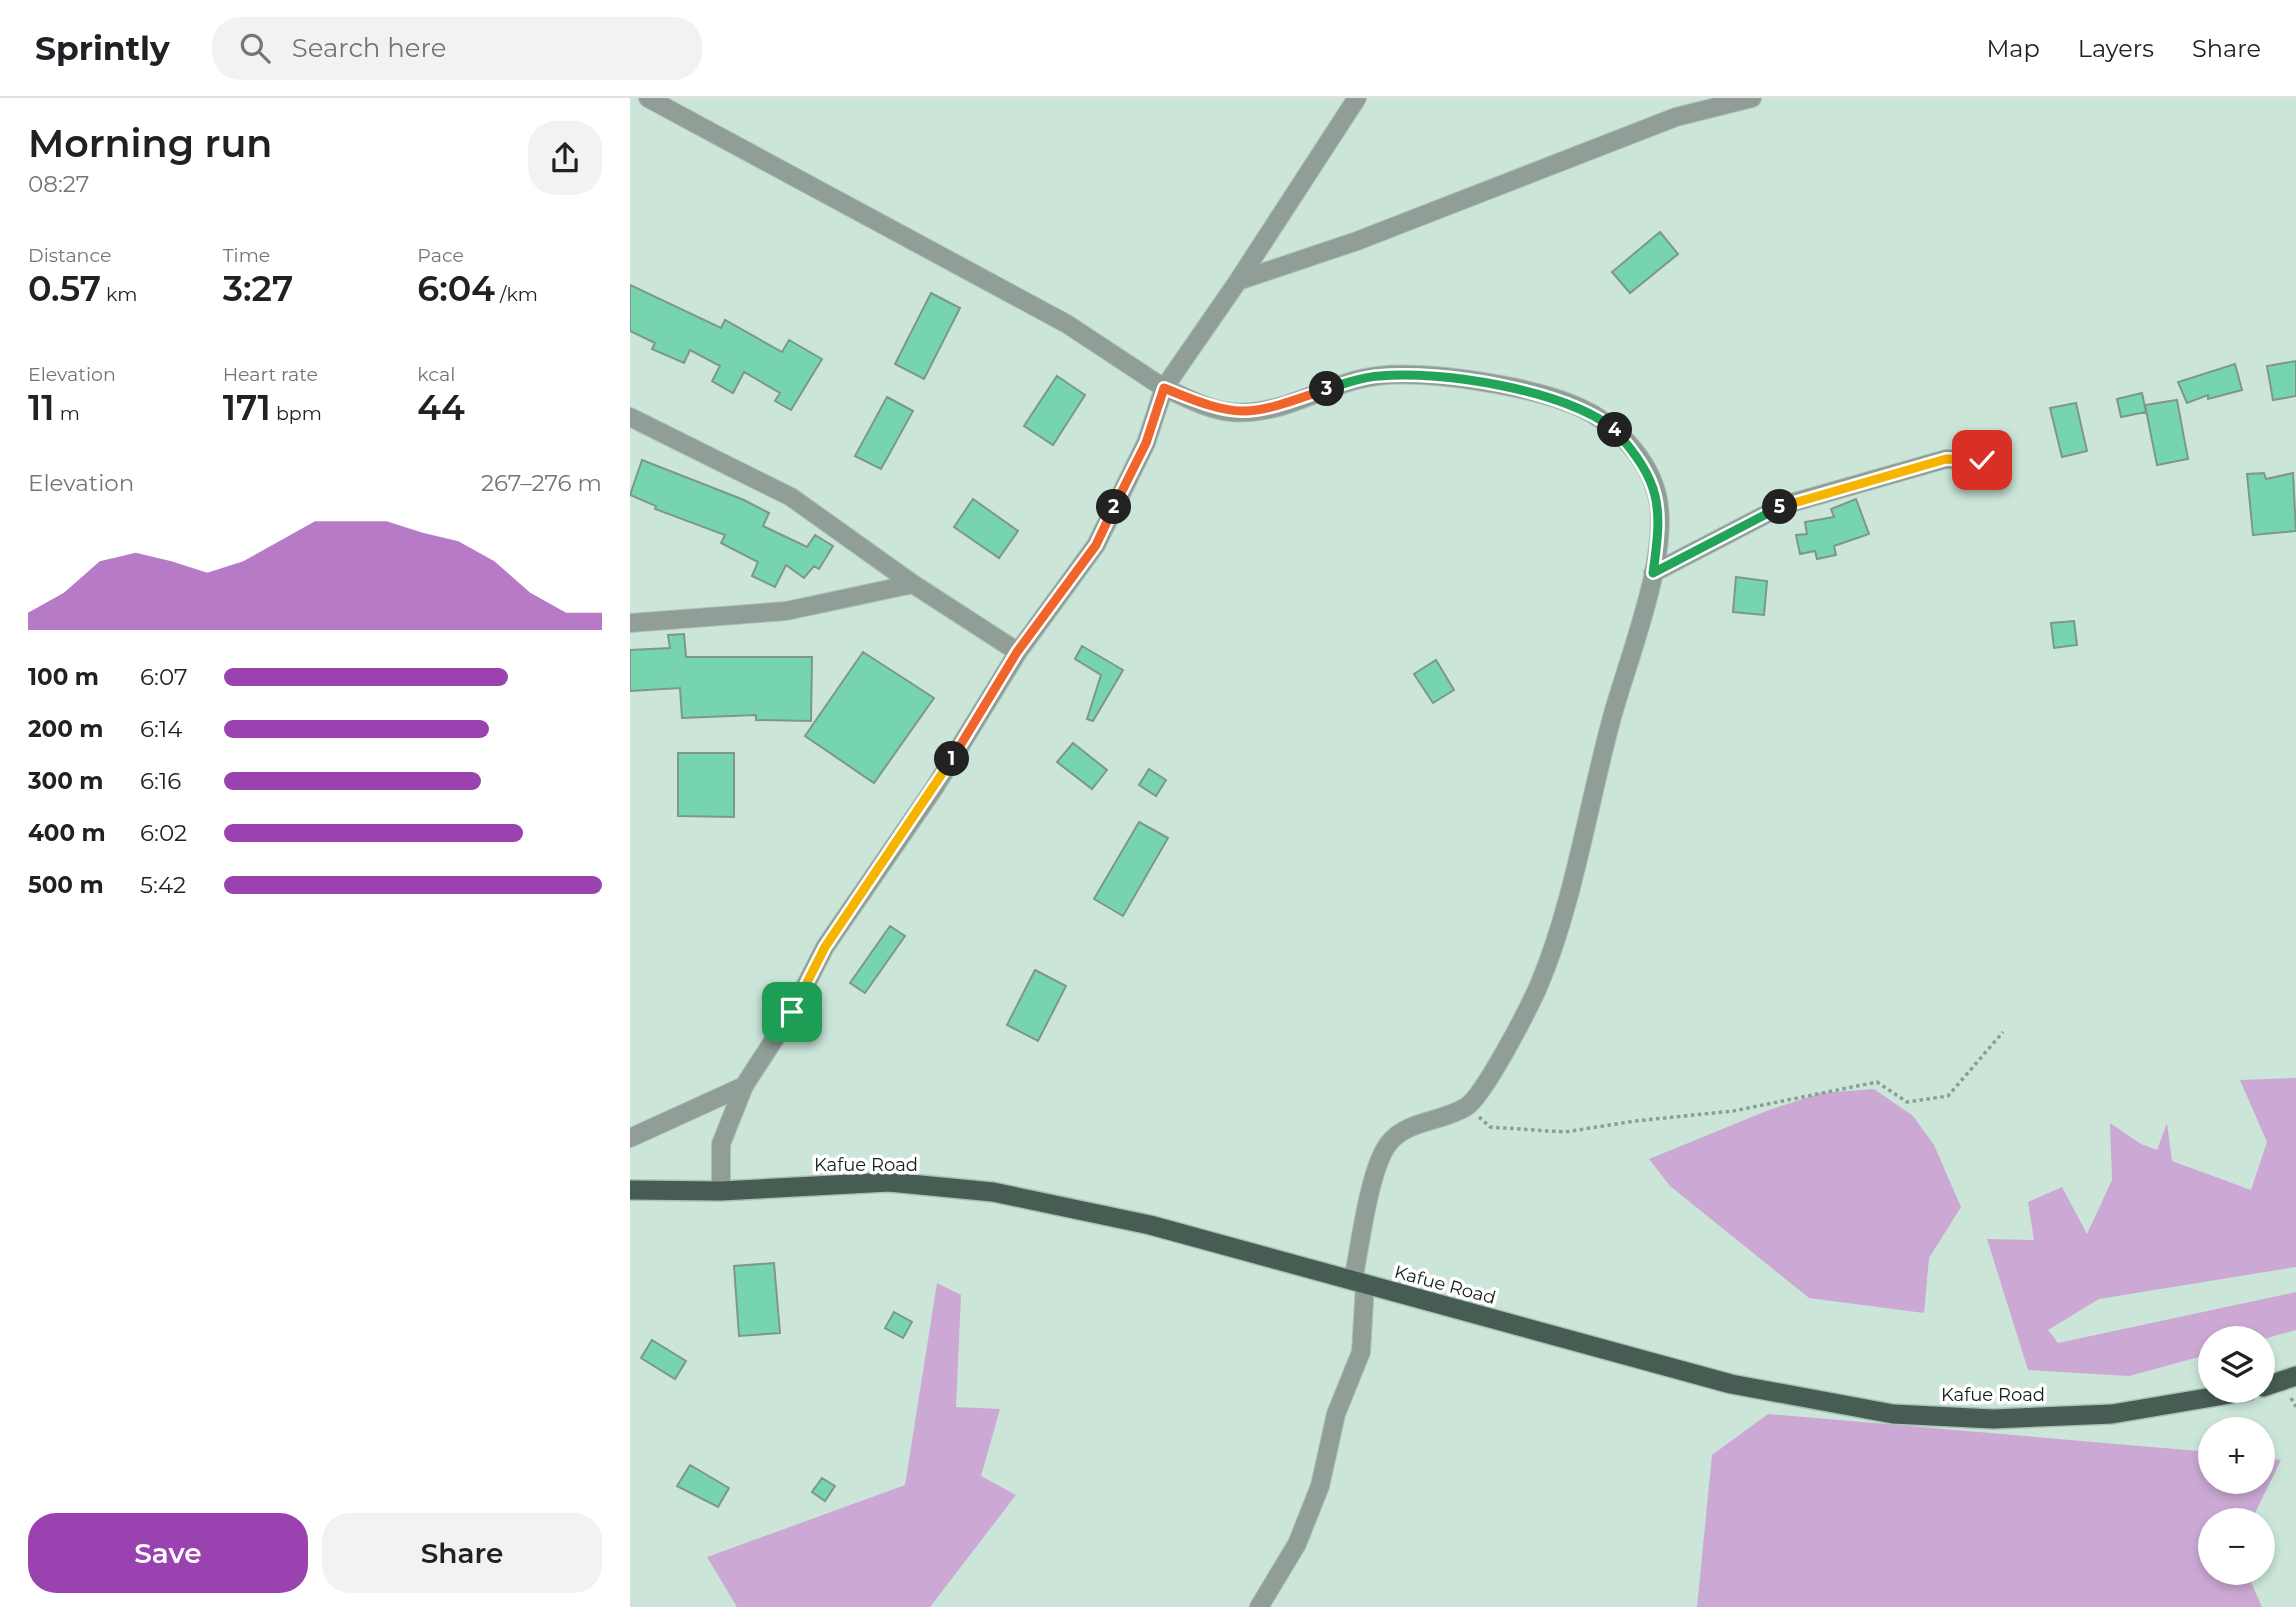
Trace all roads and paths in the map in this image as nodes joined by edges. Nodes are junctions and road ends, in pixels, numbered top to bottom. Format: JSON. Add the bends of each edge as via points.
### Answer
{"nodes":[{"id":1,"x":648,"y":98,"type":"edge"},
{"id":2,"x":1357,"y":98,"type":"edge"},
{"id":3,"x":1752,"y":98,"type":"edge"},
{"id":4,"x":1238,"y":281,"type":"junction"},
{"id":5,"x":1164,"y":388,"type":"junction"},
{"id":6,"x":630,"y":417,"type":"edge"},
{"id":7,"x":1982,"y":460,"type":"dead end"},
{"id":8,"x":1653,"y":573,"type":"junction"},
{"id":9,"x":913,"y":584,"type":"junction"},
{"id":10,"x":630,"y":623,"type":"edge"},
{"id":11,"x":1017,"y":652,"type":"junction"},
{"id":12,"x":2003,"y":1032,"type":"dead end"},
{"id":13,"x":744,"y":1086,"type":"junction"},
{"id":14,"x":1468,"y":1106,"type":"junction"},
{"id":15,"x":630,"y":1138,"type":"edge"},
{"id":16,"x":630,"y":1190,"type":"edge"},
{"id":17,"x":721,"y":1191,"type":"junction"},
{"id":18,"x":1359,"y":1283,"type":"junction"},
{"id":19,"x":2296,"y":1376,"type":"edge"},
{"id":20,"x":2275,"y":1383,"type":"edge"},
{"id":21,"x":2198,"y":1399,"type":"edge"},
{"id":22,"x":1259,"y":1607,"type":"edge"}],
"edges":[{"from":1,"to":5,"type":"street","via":[[1067,324]]},
{"from":2,"to":4,"type":"street"},
{"from":3,"to":4,"type":"street","via":[[1676,117],[1357,241]]},
{"from":4,"to":5,"type":"street"},
{"from":5,"to":8,"type":"street","via":[[1209,407],[1254,412],[1352,381],[1412,376],[1538,393],[1582,408],[1613,428],[1642,461],[1657,493],[1659,535]]},
{"from":5,"to":11,"type":"street","via":[[1146,443],[1096,545]]},
{"from":6,"to":9,"type":"street","via":[[791,496]]},
{"from":7,"to":8,"type":"street","via":[[1946,459],[1784,505]]},
{"from":8,"to":14,"type":"street","via":[[1539,985],[1482,1090]]},
{"from":9,"to":10,"type":"street","via":[[786,611]]},
{"from":9,"to":11,"type":"street"},
{"from":11,"to":13,"type":"street","via":[[935,787],[825,947],[792,1012]]},
{"from":12,"to":14,"type":"path","via":[[1948,1096],[1907,1102],[1877,1082],[1732,1111],[1565,1132],[1490,1127]]},
{"from":13,"to":15,"type":"street"},
{"from":13,"to":17,"type":"street","via":[[721,1144]]},
{"from":14,"to":18,"type":"street","via":[[1403,1130],[1387,1145],[1376,1170]]},
{"from":16,"to":17,"type":"highway","name":"Kafue Road"},
{"from":17,"to":18,"type":"highway","name":"Kafue Road","via":[[889,1182],[993,1192],[1150,1224]]},
{"from":18,"to":21,"type":"highway","name":"Kafue Road","via":[[1731,1384],[1893,1414],[1993,1419],[2112,1414]]},
{"from":18,"to":22,"type":"street","via":[[1360,1352],[1336,1415],[1321,1486],[1297,1544]]},
{"from":19,"to":20,"type":"highway"}]}
